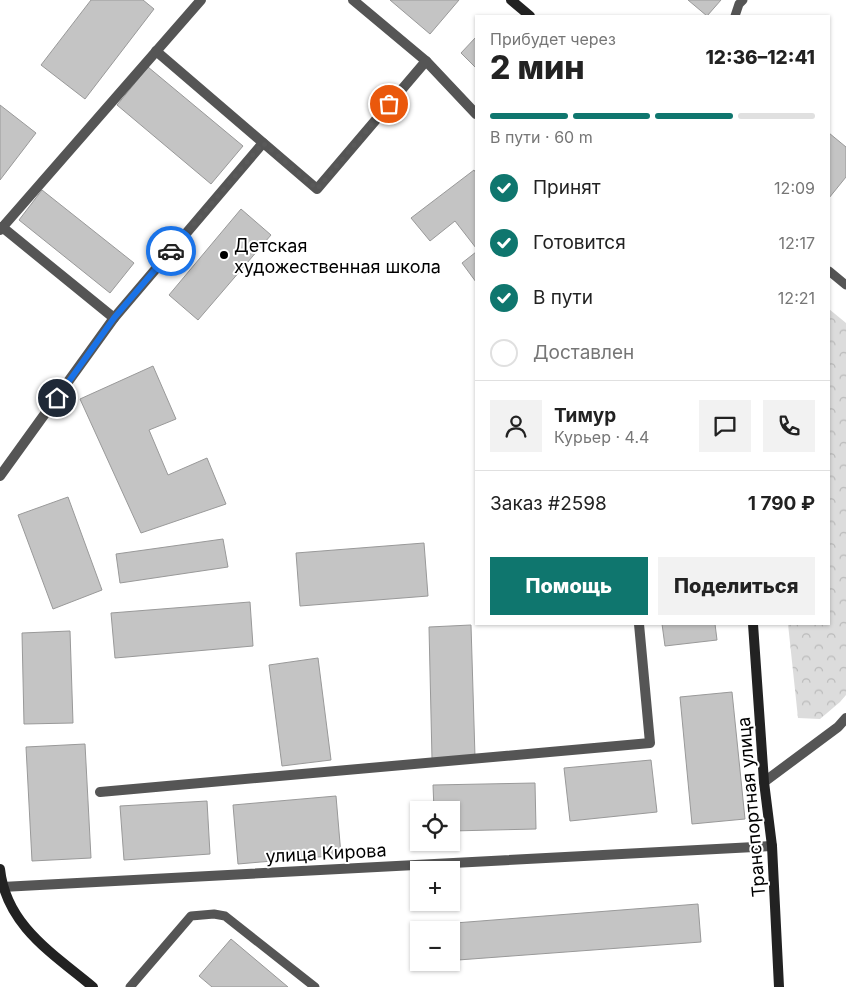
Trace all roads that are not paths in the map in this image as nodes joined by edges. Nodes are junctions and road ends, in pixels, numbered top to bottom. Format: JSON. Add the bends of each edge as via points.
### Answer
{"nodes":[{"id":1,"x":201,"y":0,"type":"edge"},
{"id":2,"x":353,"y":0,"type":"edge"},
{"id":3,"x":511,"y":0,"type":"edge"},
{"id":4,"x":743,"y":0,"type":"edge"},
{"id":5,"x":529,"y":15,"type":"edge"},
{"id":6,"x":735,"y":15,"type":"edge"},
{"id":7,"x":156,"y":51,"type":"junction"},
{"id":8,"x":426,"y":61,"type":"junction"},
{"id":9,"x":475,"y":113,"type":"edge"},
{"id":10,"x":263,"y":143,"type":"junction"},
{"id":11,"x":1,"y":229,"type":"edge"},
{"id":12,"x":830,"y":272,"type":"edge"},
{"id":13,"x":846,"y":285,"type":"edge"},
{"id":14,"x":114,"y":318,"type":"junction"},
{"id":15,"x":0,"y":476,"type":"edge"},
{"id":16,"x":639,"y":625,"type":"edge"},
{"id":17,"x":753,"y":625,"type":"edge"},
{"id":18,"x":846,"y":718,"type":"edge"},
{"id":19,"x":764,"y":782,"type":"junction"},
{"id":20,"x":100,"y":792,"type":"dead end"},
{"id":21,"x":772,"y":846,"type":"junction"},
{"id":22,"x":0,"y":869,"type":"edge"},
{"id":23,"x":1,"y":888,"type":"edge"},
{"id":24,"x":92,"y":987,"type":"edge"},
{"id":25,"x":130,"y":987,"type":"edge"},
{"id":26,"x":315,"y":987,"type":"edge"},
{"id":27,"x":779,"y":987,"type":"edge"}],
"edges":[{"from":1,"to":7,"type":"street"},
{"from":2,"to":8,"type":"street"},
{"from":3,"to":5,"type":"street"},
{"from":4,"to":6,"type":"lane"},
{"from":7,"to":10,"type":"street"},
{"from":7,"to":11,"type":"street"},
{"from":8,"to":9,"type":"street"},
{"from":8,"to":10,"type":"street","via":[[317,189]]},
{"from":10,"to":14,"type":"street"},
{"from":11,"to":14,"type":"street"},
{"from":12,"to":13,"type":"lane"},
{"from":14,"to":15,"type":"street"},
{"from":16,"to":20,"type":"street","via":[[650,742]]},
{"from":17,"to":19,"type":"street","name":"Транспортная улица"},
{"from":18,"to":19,"type":"street","via":[[838,728]]},
{"from":19,"to":21,"type":"street","name":"Транспортная улица"},
{"from":21,"to":23,"type":"street","name":"улица Кирова"},
{"from":21,"to":27,"type":"street","name":"Транспортная улица"},
{"from":22,"to":23,"type":"street"},
{"from":23,"to":24,"type":"street","via":[[13,912],[32,936]]},
{"from":25,"to":26,"type":"lane","via":[[191,916],[214,914],[225,916]]}]}
